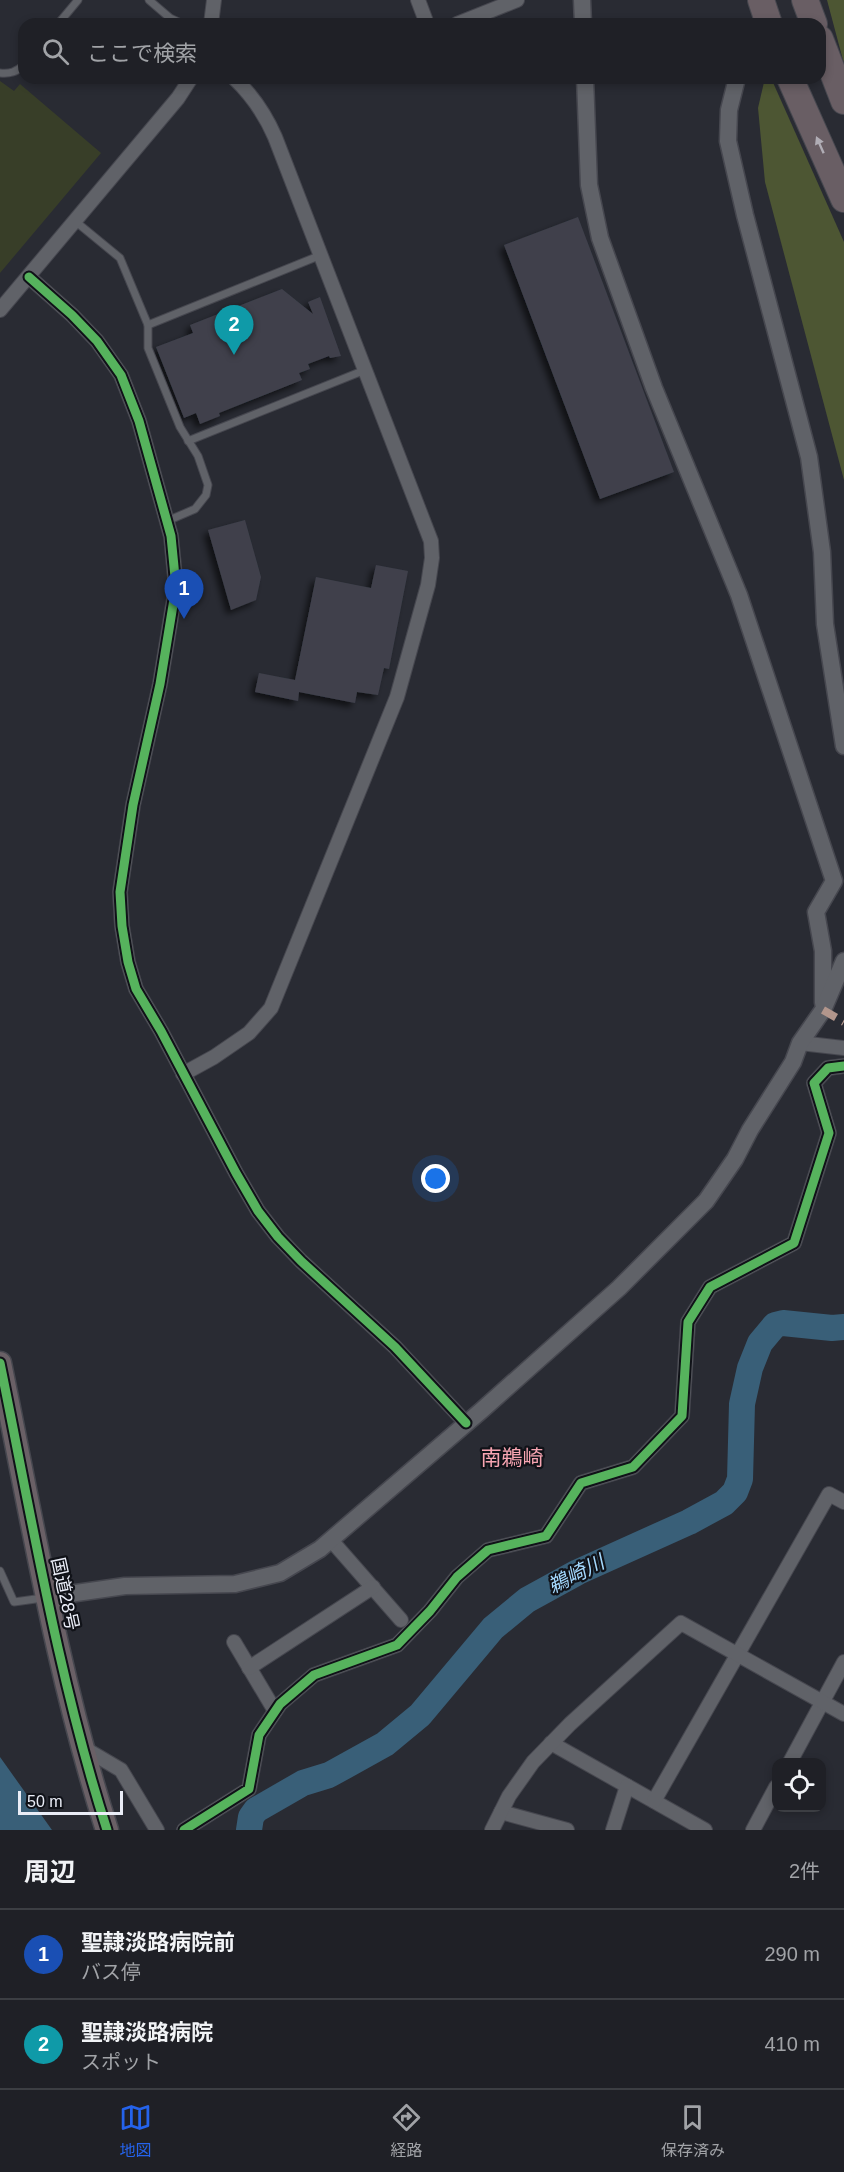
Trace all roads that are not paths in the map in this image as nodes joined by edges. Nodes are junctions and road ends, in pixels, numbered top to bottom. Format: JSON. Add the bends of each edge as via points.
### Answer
{"nodes":[{"id":1,"x":78,"y":0,"type":"edge"},
{"id":2,"x":149,"y":0,"type":"edge"},
{"id":3,"x":214,"y":0,"type":"edge"},
{"id":4,"x":418,"y":0,"type":"edge"},
{"id":5,"x":518,"y":0,"type":"edge"},
{"id":6,"x":582,"y":0,"type":"edge"},
{"id":7,"x":761,"y":0,"type":"edge"},
{"id":8,"x":805,"y":0,"type":"edge"},
{"id":9,"x":63,"y":18,"type":"edge"},
{"id":10,"x":170,"y":18,"type":"edge"},
{"id":11,"x":212,"y":18,"type":"edge"},
{"id":12,"x":425,"y":18,"type":"edge"},
{"id":13,"x":473,"y":18,"type":"edge"},
{"id":14,"x":583,"y":18,"type":"edge"},
{"id":15,"x":768,"y":18,"type":"edge"},
{"id":16,"x":812,"y":18,"type":"edge"},
{"id":17,"x":826,"y":54,"type":"edge"},
{"id":18,"x":18,"y":70,"type":"edge"},
{"id":19,"x":0,"y":73,"type":"edge"},
{"id":20,"x":187,"y":84,"type":"edge"},
{"id":21,"x":240,"y":84,"type":"edge"},
{"id":22,"x":585,"y":84,"type":"edge"},
{"id":23,"x":736,"y":84,"type":"edge"},
{"id":24,"x":793,"y":84,"type":"edge"},
{"id":25,"x":844,"y":101,"type":"edge"},
{"id":26,"x":844,"y":199,"type":"edge"},
{"id":27,"x":75,"y":220,"type":"junction"},
{"id":28,"x":321,"y":255,"type":"junction"},
{"id":29,"x":29,"y":277,"type":"junction"},
{"id":30,"x":0,"y":310,"type":"edge"},
{"id":31,"x":148,"y":325,"type":"junction"},
{"id":32,"x":365,"y":370,"type":"junction"},
{"id":33,"x":188,"y":441,"type":"junction"},
{"id":34,"x":166,"y":521,"type":"junction"},
{"id":35,"x":844,"y":746,"type":"edge"},
{"id":36,"x":844,"y":961,"type":"edge"},
{"id":37,"x":823,"y":1010,"type":"junction"},
{"id":38,"x":800,"y":1043,"type":"junction"},
{"id":39,"x":844,"y":1048,"type":"edge"},
{"id":40,"x":844,"y":1066,"type":"edge"},
{"id":41,"x":183,"y":1074,"type":"junction"},
{"id":42,"x":0,"y":1363,"type":"edge"},
{"id":43,"x":466,"y":1424,"type":"junction"},
{"id":44,"x":844,"y":1502,"type":"edge"},
{"id":45,"x":331,"y":1540,"type":"junction"},
{"id":46,"x":0,"y":1571,"type":"edge"},
{"id":47,"x":373,"y":1587,"type":"junction"},
{"id":48,"x":48,"y":1597,"type":"junction"},
{"id":49,"x":401,"y":1620,"type":"dead end"},
{"id":50,"x":234,"y":1642,"type":"dead end"},
{"id":51,"x":738,"y":1655,"type":"junction"},
{"id":52,"x":844,"y":1662,"type":"edge"},
{"id":53,"x":249,"y":1668,"type":"junction"},
{"id":54,"x":822,"y":1702,"type":"junction"},
{"id":55,"x":275,"y":1711,"type":"junction"},
{"id":56,"x":844,"y":1714,"type":"edge"},
{"id":57,"x":551,"y":1743,"type":"junction"},
{"id":58,"x":82,"y":1747,"type":"junction"},
{"id":59,"x":792,"y":1758,"type":"edge"},
{"id":60,"x":627,"y":1786,"type":"junction"},
{"id":61,"x":772,"y":1796,"type":"edge"},
{"id":62,"x":654,"y":1801,"type":"junction"},
{"id":63,"x":501,"y":1812,"type":"junction"},
{"id":64,"x":552,"y":1828,"type":"edge"},
{"id":65,"x":107,"y":1830,"type":"edge"},
{"id":66,"x":157,"y":1830,"type":"edge"},
{"id":67,"x":184,"y":1830,"type":"edge"},
{"id":68,"x":492,"y":1830,"type":"edge"},
{"id":69,"x":567,"y":1830,"type":"edge"},
{"id":70,"x":613,"y":1830,"type":"edge"},
{"id":71,"x":705,"y":1830,"type":"edge"},
{"id":72,"x":753,"y":1830,"type":"edge"}],
"edges":[{"from":1,"to":9,"type":"lane"},
{"from":2,"to":10,"type":"lane"},
{"from":3,"to":11,"type":"street"},
{"from":4,"to":12,"type":"street"},
{"from":5,"to":13,"type":"street"},
{"from":6,"to":14,"type":"street"},
{"from":7,"to":15,"type":"highway"},
{"from":8,"to":16,"type":"highway"},
{"from":17,"to":25,"type":"highway"},
{"from":18,"to":19,"type":"lane"},
{"from":20,"to":27,"type":"street"},
{"from":21,"to":28,"type":"street","via":[[267,119]]},
{"from":22,"to":37,"type":"street","via":[[589,185],[600,238],[654,388],[739,595],[834,881],[816,912],[823,951]]},
{"from":23,"to":35,"type":"street","via":[[729,110],[729,141],[808,457],[822,552],[825,624]]},
{"from":26,"to":24,"type":"highway","one_way":true},
{"from":27,"to":29,"type":"street"},
{"from":27,"to":31,"type":"lane","via":[[120,258]]},
{"from":28,"to":31,"type":"lane"},
{"from":28,"to":32,"type":"street"},
{"from":29,"to":30,"type":"street"},
{"from":29,"to":34,"type":"street","via":[[81,324],[122,375],[139,421]]},
{"from":31,"to":33,"type":"lane","via":[[148,348]]},
{"from":32,"to":33,"type":"lane"},
{"from":32,"to":41,"type":"street","via":[[431,541],[428,585],[397,697],[271,1008],[249,1033]]},
{"from":33,"to":34,"type":"lane","via":[[208,485],[206,495],[195,509]]},
{"from":34,"to":41,"type":"street","via":[[176,587],[120,892],[126,953],[136,989]]},
{"from":36,"to":37,"type":"street"},
{"from":37,"to":38,"type":"street"},
{"from":38,"to":39,"type":"street"},
{"from":38,"to":43,"type":"street","via":[[793,1062],[735,1160],[706,1200],[619,1288]]},
{"from":40,"to":55,"type":"street","via":[[828,1068],[814,1083],[829,1133],[794,1242],[710,1287],[688,1322],[682,1416],[633,1467],[581,1483],[546,1536],[488,1550],[457,1576],[397,1646],[314,1675]]},
{"from":41,"to":43,"type":"street","via":[[236,1173],[278,1236],[395,1347]]},
{"from":42,"to":48,"type":"highway","name":"国道28号"},
{"from":43,"to":45,"type":"street"},
{"from":44,"to":51,"type":"street","via":[[830,1494]]},
{"from":45,"to":47,"type":"street"},
{"from":45,"to":48,"type":"street","via":[[280,1573],[234,1584],[125,1586]]},
{"from":46,"to":48,"type":"lane","via":[[14,1602]]},
{"from":47,"to":49,"type":"street"},
{"from":47,"to":53,"type":"street"},
{"from":48,"to":58,"type":"highway","name":"国道28号"},
{"from":50,"to":53,"type":"street"},
{"from":51,"to":54,"type":"street"},
{"from":51,"to":57,"type":"street","via":[[681,1623]]},
{"from":51,"to":62,"type":"street"},
{"from":52,"to":54,"type":"street"},
{"from":53,"to":55,"type":"street"},
{"from":54,"to":56,"type":"street"},
{"from":54,"to":59,"type":"street"},
{"from":55,"to":67,"type":"street","via":[[259,1735],[249,1789]]},
{"from":57,"to":60,"type":"street"},
{"from":57,"to":63,"type":"street","via":[[533,1762]]},
{"from":58,"to":65,"type":"highway","name":"国道28号"},
{"from":58,"to":66,"type":"street","via":[[121,1770]]},
{"from":60,"to":62,"type":"street"},
{"from":60,"to":70,"type":"street"},
{"from":61,"to":72,"type":"street"},
{"from":62,"to":71,"type":"street"},
{"from":63,"to":64,"type":"street"},
{"from":63,"to":68,"type":"street"},
{"from":64,"to":69,"type":"street"}]}
